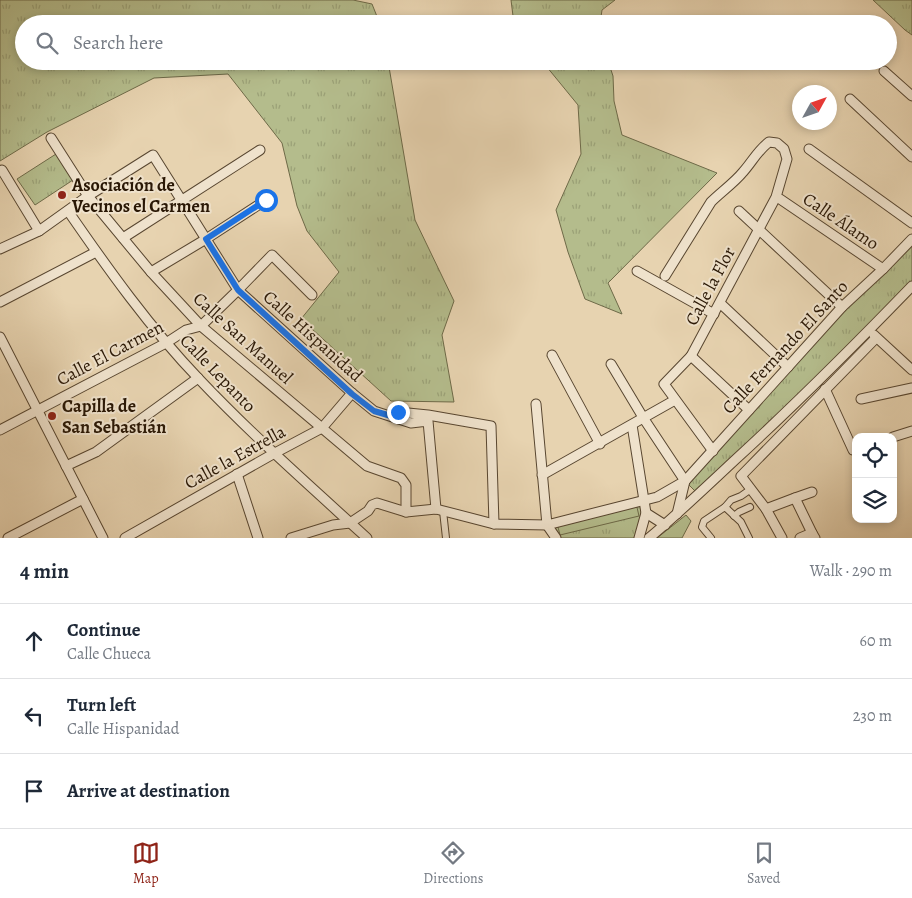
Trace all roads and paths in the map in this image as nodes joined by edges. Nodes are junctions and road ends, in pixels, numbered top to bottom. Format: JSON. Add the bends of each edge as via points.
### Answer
{"nodes":[{"id":1,"x":884,"y":71,"type":"dead end"},
{"id":2,"x":912,"y":96,"type":"edge"},
{"id":3,"x":850,"y":99,"type":"dead end"},
{"id":4,"x":51,"y":138,"type":"dead end"},
{"id":5,"x":809,"y":148,"type":"dead end"},
{"id":6,"x":260,"y":150,"type":"dead end"},
{"id":7,"x":912,"y":156,"type":"edge"},
{"id":8,"x":2,"y":170,"type":"dead end"},
{"id":9,"x":88,"y":196,"type":"junction"},
{"id":10,"x":778,"y":198,"type":"junction"},
{"id":11,"x":182,"y":200,"type":"junction"},
{"id":12,"x":266,"y":200,"type":"dead end"},
{"id":13,"x":68,"y":211,"type":"junction"},
{"id":14,"x":739,"y":211,"type":"dead end"},
{"id":15,"x":912,"y":223,"type":"edge"},
{"id":16,"x":758,"y":229,"type":"junction"},
{"id":17,"x":39,"y":231,"type":"junction"},
{"id":18,"x":123,"y":238,"type":"junction"},
{"id":19,"x":206,"y":239,"type":"junction"},
{"id":20,"x":912,"y":239,"type":"edge"},
{"id":21,"x":0,"y":249,"type":"edge"},
{"id":22,"x":96,"y":252,"type":"junction"},
{"id":23,"x":883,"y":269,"type":"junction"},
{"id":24,"x":637,"y":271,"type":"dead end"},
{"id":25,"x":151,"y":272,"type":"junction"},
{"id":26,"x":665,"y":276,"type":"dead end"},
{"id":27,"x":912,"y":286,"type":"edge"},
{"id":28,"x":238,"y":290,"type":"junction"},
{"id":29,"x":312,"y":295,"type":"dead end"},
{"id":30,"x":0,"y":302,"type":"edge"},
{"id":31,"x":720,"y":303,"type":"junction"},
{"id":32,"x":842,"y":308,"type":"junction"},
{"id":33,"x":714,"y":314,"type":"junction"},
{"id":34,"x":200,"y":326,"type":"junction"},
{"id":35,"x":869,"y":330,"type":"junction"},
{"id":36,"x":0,"y":337,"type":"edge"},
{"id":37,"x":876,"y":338,"type":"junction"},
{"id":38,"x":166,"y":343,"type":"junction"},
{"id":39,"x":552,"y":355,"type":"dead end"},
{"id":40,"x":691,"y":356,"type":"junction"},
{"id":41,"x":611,"y":364,"type":"dead end"},
{"id":42,"x":788,"y":367,"type":"junction"},
{"id":43,"x":912,"y":370,"type":"edge"},
{"id":44,"x":198,"y":378,"type":"junction"},
{"id":45,"x":912,"y":388,"type":"edge"},
{"id":46,"x":825,"y":389,"type":"junction"},
{"id":47,"x":352,"y":394,"type":"junction"},
{"id":48,"x":861,"y":399,"type":"dead end"},
{"id":49,"x":675,"y":400,"type":"junction"},
{"id":50,"x":536,"y":404,"type":"dead end"},
{"id":51,"x":749,"y":410,"type":"junction"},
{"id":52,"x":38,"y":411,"type":"junction"},
{"id":53,"x":391,"y":416,"type":"junction"},
{"id":54,"x":644,"y":419,"type":"junction"},
{"id":55,"x":632,"y":426,"type":"junction"},
{"id":56,"x":322,"y":428,"type":"junction"},
{"id":57,"x":0,"y":430,"type":"edge"},
{"id":58,"x":912,"y":431,"type":"edge"},
{"id":59,"x":897,"y":436,"type":"edge"},
{"id":60,"x":600,"y":444,"type":"junction"},
{"id":61,"x":852,"y":448,"type":"edge"},
{"id":62,"x":713,"y":451,"type":"junction"},
{"id":63,"x":274,"y":454,"type":"junction"},
{"id":64,"x":66,"y":466,"type":"junction"},
{"id":65,"x":237,"y":474,"type":"junction"},
{"id":66,"x":542,"y":475,"type":"junction"},
{"id":67,"x":685,"y":481,"type":"junction"},
{"id":68,"x":751,"y":489,"type":"junction"},
{"id":69,"x":812,"y":492,"type":"dead end"},
{"id":70,"x":795,"y":498,"type":"junction"},
{"id":71,"x":83,"y":499,"type":"junction"},
{"id":72,"x":643,"y":502,"type":"junction"},
{"id":73,"x":725,"y":507,"type":"junction"},
{"id":74,"x":750,"y":507,"type":"dead end"},
{"id":75,"x":766,"y":509,"type":"junction"},
{"id":76,"x":439,"y":510,"type":"junction"},
{"id":77,"x":406,"y":512,"type":"junction"},
{"id":78,"x":646,"y":514,"type":"junction"},
{"id":79,"x":677,"y":514,"type":"junction"},
{"id":80,"x":734,"y":516,"type":"junction"},
{"id":81,"x":350,"y":523,"type":"junction"},
{"id":82,"x":494,"y":524,"type":"junction"},
{"id":83,"x":664,"y":525,"type":"junction"},
{"id":84,"x":547,"y":526,"type":"junction"},
{"id":85,"x":814,"y":536,"type":"edge"},
{"id":86,"x":8,"y":538,"type":"edge"},
{"id":87,"x":103,"y":538,"type":"edge"},
{"id":88,"x":125,"y":538,"type":"edge"},
{"id":89,"x":258,"y":538,"type":"edge"},
{"id":90,"x":291,"y":538,"type":"edge"},
{"id":91,"x":367,"y":538,"type":"edge"},
{"id":92,"x":446,"y":538,"type":"edge"},
{"id":93,"x":556,"y":538,"type":"edge"},
{"id":94,"x":640,"y":538,"type":"edge"},
{"id":95,"x":649,"y":538,"type":"edge"},
{"id":96,"x":711,"y":538,"type":"edge"},
{"id":97,"x":749,"y":538,"type":"edge"},
{"id":98,"x":782,"y":538,"type":"edge"},
{"id":99,"x":800,"y":538,"type":"edge"}],
"edges":[{"from":1,"to":2,"type":"street"},
{"from":3,"to":7,"type":"street"},
{"from":4,"to":9,"type":"street","name":"Calle San Manuel"},
{"from":5,"to":15,"type":"street"},
{"from":6,"to":11,"type":"street"},
{"from":8,"to":17,"type":"street"},
{"from":9,"to":11,"type":"street","name":"Calle Hispanidad","via":[[153,155]]},
{"from":9,"to":13,"type":"street"},
{"from":9,"to":18,"type":"street","name":"Calle San Manuel"},
{"from":10,"to":16,"type":"street","name":"Calle la Flor"},
{"from":10,"to":23,"type":"street","name":"Calle Álamo"},
{"from":10,"to":26,"type":"street","name":"Calle la Flor","via":[[787,159],[784,149],[769,142],[711,202]]},
{"from":11,"to":18,"type":"street"},
{"from":11,"to":19,"type":"street","name":"Calle Hispanidad"},
{"from":12,"to":19,"type":"street"},
{"from":13,"to":17,"type":"street"},
{"from":13,"to":22,"type":"street","name":"Calle Lepanto"},
{"from":14,"to":16,"type":"street"},
{"from":16,"to":31,"type":"street","name":"Calle la Flor"},
{"from":16,"to":32,"type":"street"},
{"from":17,"to":21,"type":"street"},
{"from":18,"to":25,"type":"street","name":"Calle San Manuel"},
{"from":19,"to":25,"type":"street"},
{"from":19,"to":28,"type":"street","name":"Calle Hispanidad"},
{"from":20,"to":23,"type":"street","name":"Calle Fernando El Santo"},
{"from":22,"to":30,"type":"street"},
{"from":22,"to":38,"type":"street","name":"Calle Lepanto"},
{"from":23,"to":32,"type":"street","name":"Calle Fernando El Santo"},
{"from":24,"to":33,"type":"street"},
{"from":25,"to":34,"type":"street","name":"Calle San Manuel"},
{"from":27,"to":35,"type":"street"},
{"from":28,"to":29,"type":"street","name":"Calle El Carmen","via":[[272,255]]},
{"from":28,"to":34,"type":"street","name":"Calle El Carmen"},
{"from":28,"to":47,"type":"street","name":"Calle Hispanidad"},
{"from":31,"to":33,"type":"street","name":"Calle la Flor"},
{"from":31,"to":42,"type":"street"},
{"from":32,"to":42,"type":"street","name":"Calle Fernando El Santo"},
{"from":33,"to":40,"type":"street","name":"Calle la Flor"},
{"from":34,"to":38,"type":"street","name":"Calle El Carmen","via":[[186,330]]},
{"from":34,"to":56,"type":"street","name":"Calle San Manuel"},
{"from":35,"to":37,"type":"street"},
{"from":35,"to":79,"type":"street","via":[[776,423]]},
{"from":36,"to":52,"type":"street"},
{"from":37,"to":43,"type":"street"},
{"from":37,"to":46,"type":"street"},
{"from":38,"to":44,"type":"street","name":"Calle Lepanto"},
{"from":38,"to":52,"type":"street","name":"Calle El Carmen"},
{"from":39,"to":60,"type":"street"},
{"from":40,"to":49,"type":"street","name":"Calle la Flor","via":[[664,384]]},
{"from":40,"to":51,"type":"street"},
{"from":41,"to":54,"type":"street"},
{"from":42,"to":51,"type":"street","name":"Calle Fernando El Santo"},
{"from":44,"to":63,"type":"street","name":"Calle Lepanto"},
{"from":44,"to":64,"type":"street","via":[[96,452]]},
{"from":45,"to":48,"type":"street"},
{"from":46,"to":61,"type":"street"},
{"from":46,"to":68,"type":"street","via":[[741,476]]},
{"from":47,"to":53,"type":"street","name":"Calle Hispanidad","via":[[374,411]]},
{"from":47,"to":56,"type":"street","name":"Calle la Estrella"},
{"from":49,"to":54,"type":"street"},
{"from":49,"to":62,"type":"street"},
{"from":50,"to":66,"type":"street"},
{"from":51,"to":62,"type":"street","name":"Calle Fernando El Santo"},
{"from":52,"to":57,"type":"street","name":"Calle El Carmen"},
{"from":52,"to":64,"type":"street"},
{"from":53,"to":76,"type":"street","via":[[411,423],[428,421]]},
{"from":53,"to":82,"type":"street","name":"Calle Hispanidad","via":[[398,412],[491,426]]},
{"from":54,"to":55,"type":"street"},
{"from":54,"to":67,"type":"street"},
{"from":55,"to":60,"type":"street"},
{"from":55,"to":72,"type":"street"},
{"from":56,"to":63,"type":"street","name":"Calle la Estrella"},
{"from":56,"to":77,"type":"street","name":"Calle San Manuel","via":[[367,466],[401,478],[406,485]]},
{"from":58,"to":59,"type":"street"},
{"from":60,"to":66,"type":"street"},
{"from":62,"to":67,"type":"street","name":"Calle Fernando El Santo"},
{"from":63,"to":65,"type":"street","name":"Calle la Estrella"},
{"from":63,"to":81,"type":"street","name":"Calle Lepanto"},
{"from":64,"to":71,"type":"street"},
{"from":65,"to":88,"type":"street","name":"Calle la Estrella"},
{"from":65,"to":89,"type":"street"},
{"from":66,"to":84,"type":"street"},
{"from":67,"to":72,"type":"street","name":"Calle Fernando El Santo"},
{"from":67,"to":79,"type":"street","name":"Calle Fernando El Santo"},
{"from":68,"to":73,"type":"street"},
{"from":68,"to":75,"type":"street"},
{"from":69,"to":70,"type":"street"},
{"from":70,"to":75,"type":"street"},
{"from":70,"to":85,"type":"street"},
{"from":71,"to":86,"type":"street"},
{"from":71,"to":87,"type":"street"},
{"from":72,"to":78,"type":"street"},
{"from":72,"to":84,"type":"street","name":"Calle Fernando El Santo"},
{"from":73,"to":80,"type":"street"},
{"from":73,"to":96,"type":"street","via":[[704,521],[702,527]]},
{"from":74,"to":80,"type":"street"},
{"from":75,"to":98,"type":"street"},
{"from":76,"to":77,"type":"street","name":"Calle Fernando El Santo"},
{"from":76,"to":82,"type":"street","name":"Calle Fernando El Santo"},
{"from":76,"to":92,"type":"street"},
{"from":77,"to":81,"type":"street","name":"Calle Fernando El Santo","via":[[377,503]]},
{"from":78,"to":83,"type":"street"},
{"from":78,"to":94,"type":"street"},
{"from":79,"to":83,"type":"street"},
{"from":80,"to":97,"type":"street"},
{"from":81,"to":90,"type":"street"},
{"from":81,"to":91,"type":"street","name":"Calle Lepanto"},
{"from":82,"to":84,"type":"street","name":"Calle Fernando El Santo"},
{"from":83,"to":95,"type":"street"},
{"from":84,"to":93,"type":"street"},
{"from":85,"to":99,"type":"street"}]}
